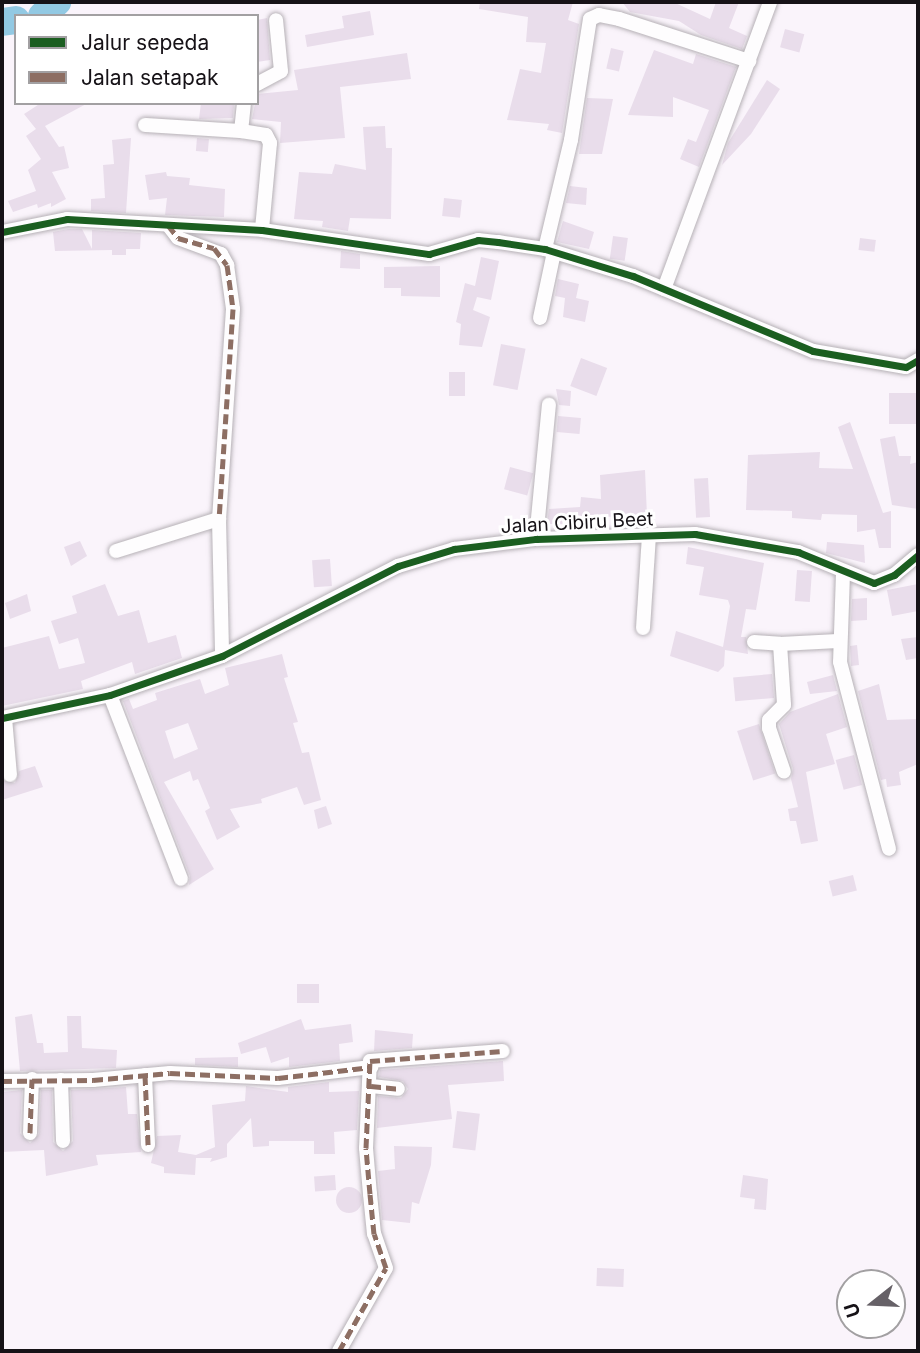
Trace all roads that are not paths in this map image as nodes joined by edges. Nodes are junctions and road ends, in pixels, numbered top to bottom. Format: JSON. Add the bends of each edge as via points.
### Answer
{"nodes":[{"id":1,"x":770,"y":2,"type":"edge"},
{"id":2,"x":276,"y":20,"type":"dead end"},
{"id":3,"x":748,"y":61,"type":"junction"},
{"id":4,"x":259,"y":84,"type":"edge"},
{"id":5,"x":244,"y":105,"type":"edge"},
{"id":6,"x":145,"y":125,"type":"dead end"},
{"id":7,"x":240,"y":131,"type":"junction"},
{"id":8,"x":168,"y":225,"type":"junction"},
{"id":9,"x":262,"y":230,"type":"junction"},
{"id":10,"x":2,"y":232,"type":"edge"},
{"id":11,"x":549,"y":251,"type":"junction"},
{"id":12,"x":664,"y":289,"type":"junction"},
{"id":13,"x":540,"y":317,"type":"dead end"},
{"id":14,"x":918,"y":360,"type":"edge"},
{"id":15,"x":549,"y":405,"type":"dead end"},
{"id":16,"x":219,"y":519,"type":"junction"},
{"id":17,"x":649,"y":534,"type":"junction"},
{"id":18,"x":536,"y":539,"type":"junction"},
{"id":19,"x":116,"y":551,"type":"dead end"},
{"id":20,"x":918,"y":555,"type":"edge"},
{"id":21,"x":843,"y":573,"type":"junction"},
{"id":22,"x":643,"y":628,"type":"dead end"},
{"id":23,"x":838,"y":641,"type":"junction"},
{"id":24,"x":754,"y":642,"type":"dead end"},
{"id":25,"x":780,"y":644,"type":"junction"},
{"id":26,"x":222,"y":656,"type":"junction"},
{"id":27,"x":110,"y":695,"type":"junction"},
{"id":28,"x":3,"y":718,"type":"edge"},
{"id":29,"x":784,"y":772,"type":"dead end"},
{"id":30,"x":10,"y":775,"type":"dead end"},
{"id":31,"x":889,"y":849,"type":"dead end"},
{"id":32,"x":181,"y":879,"type":"dead end"},
{"id":33,"x":503,"y":1051,"type":"dead end"},
{"id":34,"x":371,"y":1067,"type":"junction"},
{"id":35,"x":145,"y":1075,"type":"junction"},
{"id":36,"x":32,"y":1079,"type":"junction"},
{"id":37,"x":61,"y":1080,"type":"junction"},
{"id":38,"x":2,"y":1081,"type":"edge"},
{"id":39,"x":371,"y":1086,"type":"junction"},
{"id":40,"x":398,"y":1089,"type":"dead end"},
{"id":41,"x":30,"y":1133,"type":"dead end"},
{"id":42,"x":63,"y":1141,"type":"dead end"},
{"id":43,"x":148,"y":1145,"type":"dead end"},
{"id":44,"x":339,"y":1351,"type":"edge"}],
"edges":[{"from":1,"to":3,"type":"street"},
{"from":2,"to":4,"type":"street","via":[[282,71]]},
{"from":3,"to":11,"type":"street","via":[[619,19],[599,15],[590,19]]},
{"from":3,"to":12,"type":"street"},
{"from":5,"to":7,"type":"street"},
{"from":6,"to":7,"type":"street"},
{"from":7,"to":9,"type":"street","via":[[266,135],[270,143]]},
{"from":8,"to":9,"type":"street"},
{"from":8,"to":10,"type":"street","via":[[67,219]]},
{"from":8,"to":16,"type":"street","via":[[178,238],[214,248],[227,264],[233,309]]},
{"from":9,"to":11,"type":"street","via":[[429,254],[478,240]]},
{"from":11,"to":12,"type":"street"},
{"from":11,"to":13,"type":"street"},
{"from":12,"to":14,"type":"street","via":[[813,351],[906,367]]},
{"from":15,"to":18,"type":"street"},
{"from":16,"to":19,"type":"street"},
{"from":16,"to":26,"type":"street"},
{"from":17,"to":18,"type":"street","name":"Jalan Cibiru Beet"},
{"from":17,"to":21,"type":"street","name":"Jalan Cibiru Beet","via":[[695,534],[778,547]]},
{"from":17,"to":22,"type":"street"},
{"from":18,"to":26,"type":"street","name":"Jalan Cibiru Beet","via":[[454,549],[398,566]]},
{"from":20,"to":21,"type":"street","name":"Jalan Cibiru Beet","via":[[894,575],[874,583]]},
{"from":21,"to":23,"type":"street"},
{"from":23,"to":25,"type":"street"},
{"from":23,"to":31,"type":"street"},
{"from":24,"to":25,"type":"street"},
{"from":25,"to":29,"type":"street","via":[[784,705],[769,720],[769,727]]},
{"from":26,"to":27,"type":"street","name":"Jalan Cibiru Beet"},
{"from":27,"to":28,"type":"street","name":"Jalan Cibiru Beet"},
{"from":27,"to":32,"type":"street"},
{"from":28,"to":30,"type":"street"},
{"from":33,"to":34,"type":"street","via":[[375,1059]]},
{"from":34,"to":35,"type":"street","via":[[278,1078]]},
{"from":34,"to":39,"type":"street"},
{"from":35,"to":37,"type":"street"},
{"from":35,"to":43,"type":"street"},
{"from":36,"to":37,"type":"street"},
{"from":36,"to":38,"type":"street"},
{"from":36,"to":41,"type":"street"},
{"from":37,"to":42,"type":"street"},
{"from":39,"to":40,"type":"street"},
{"from":39,"to":44,"type":"street","via":[[366,1149],[374,1234],[386,1268]]}]}
